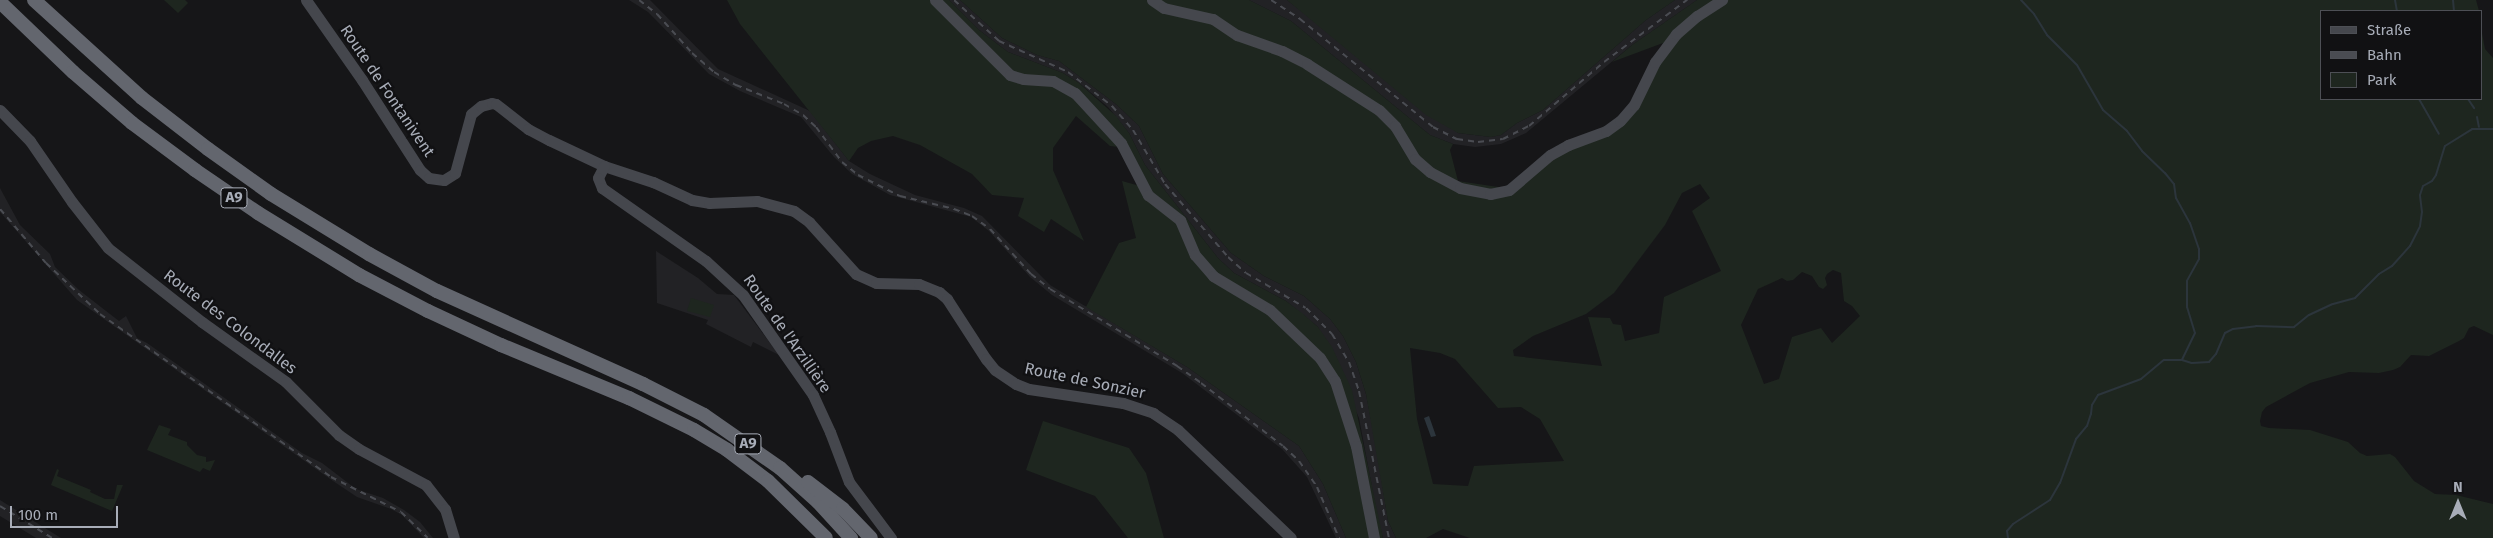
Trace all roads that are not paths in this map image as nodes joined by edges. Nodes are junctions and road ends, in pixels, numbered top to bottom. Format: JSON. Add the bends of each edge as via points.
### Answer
{"nodes":[{"id":1,"x":34,"y":0,"type":"edge"},
{"id":2,"x":306,"y":0,"type":"edge"},
{"id":3,"x":934,"y":0,"type":"edge"},
{"id":4,"x":1152,"y":0,"type":"edge"},
{"id":5,"x":1722,"y":0,"type":"edge"},
{"id":6,"x":0,"y":2,"type":"edge"},
{"id":7,"x":0,"y":110,"type":"edge"},
{"id":8,"x":468,"y":119,"type":"joint"},
{"id":9,"x":604,"y":166,"type":"junction"},
{"id":10,"x":758,"y":450,"type":"junction"},
{"id":11,"x":454,"y":538,"type":"edge"},
{"id":12,"x":826,"y":538,"type":"edge"},
{"id":13,"x":851,"y":538,"type":"edge"},
{"id":14,"x":871,"y":538,"type":"edge"},
{"id":15,"x":890,"y":538,"type":"edge"},
{"id":16,"x":1291,"y":538,"type":"edge"},
{"id":17,"x":1374,"y":538,"type":"edge"}],
"edges":[{"from":1,"to":10,"type":"highway","number":"A9","via":[[148,103],[263,188],[328,230],[403,273],[695,411]]},
{"from":2,"to":8,"type":"street","name":"Route de Fontanivent","via":[[420,170],[429,178],[444,180],[455,173]]},
{"from":3,"to":17,"type":"street","via":[[1010,76],[1053,81],[1075,93],[1121,142],[1148,195],[1180,220],[1195,255],[1213,276],[1270,310],[1320,358],[1335,381],[1356,446]]},
{"from":4,"to":5,"type":"street","via":[[1164,8],[1213,20],[1237,35],[1307,64],[1379,110],[1395,126],[1415,158],[1430,172],[1460,188],[1490,194],[1509,190],[1555,153],[1606,132],[1620,121],[1634,105],[1655,62],[1676,34],[1696,16]]},
{"from":6,"to":12,"type":"highway","number":"A9","via":[[103,98],[163,147],[292,236],[428,311],[678,421],[727,450],[787,498]]},
{"from":7,"to":11,"type":"street","name":"Route des Colondalles","via":[[30,141],[108,248],[279,377],[338,436],[426,485],[445,509]]},
{"from":8,"to":9,"type":"street","name":"Route de Sonzier","via":[[481,106],[496,104],[538,134]]},
{"from":9,"to":15,"type":"street","name":"Route de l'Arzillière","via":[[598,178],[602,188],[706,261],[744,295],[812,395],[849,482]]},
{"from":9,"to":16,"type":"street","name":"Route de Sonzier","via":[[653,182],[692,200],[720,203],[757,201],[794,211],[809,222],[856,274],[876,283],[920,284],[939,292],[995,370],[1016,384],[1028,389],[1123,403],[1153,413],[1178,430]]},
{"from":10,"to":13,"type":"highway","number":"A9","via":[[812,496]]},
{"from":10,"to":14,"type":"highway","via":[[832,500]]}]}
